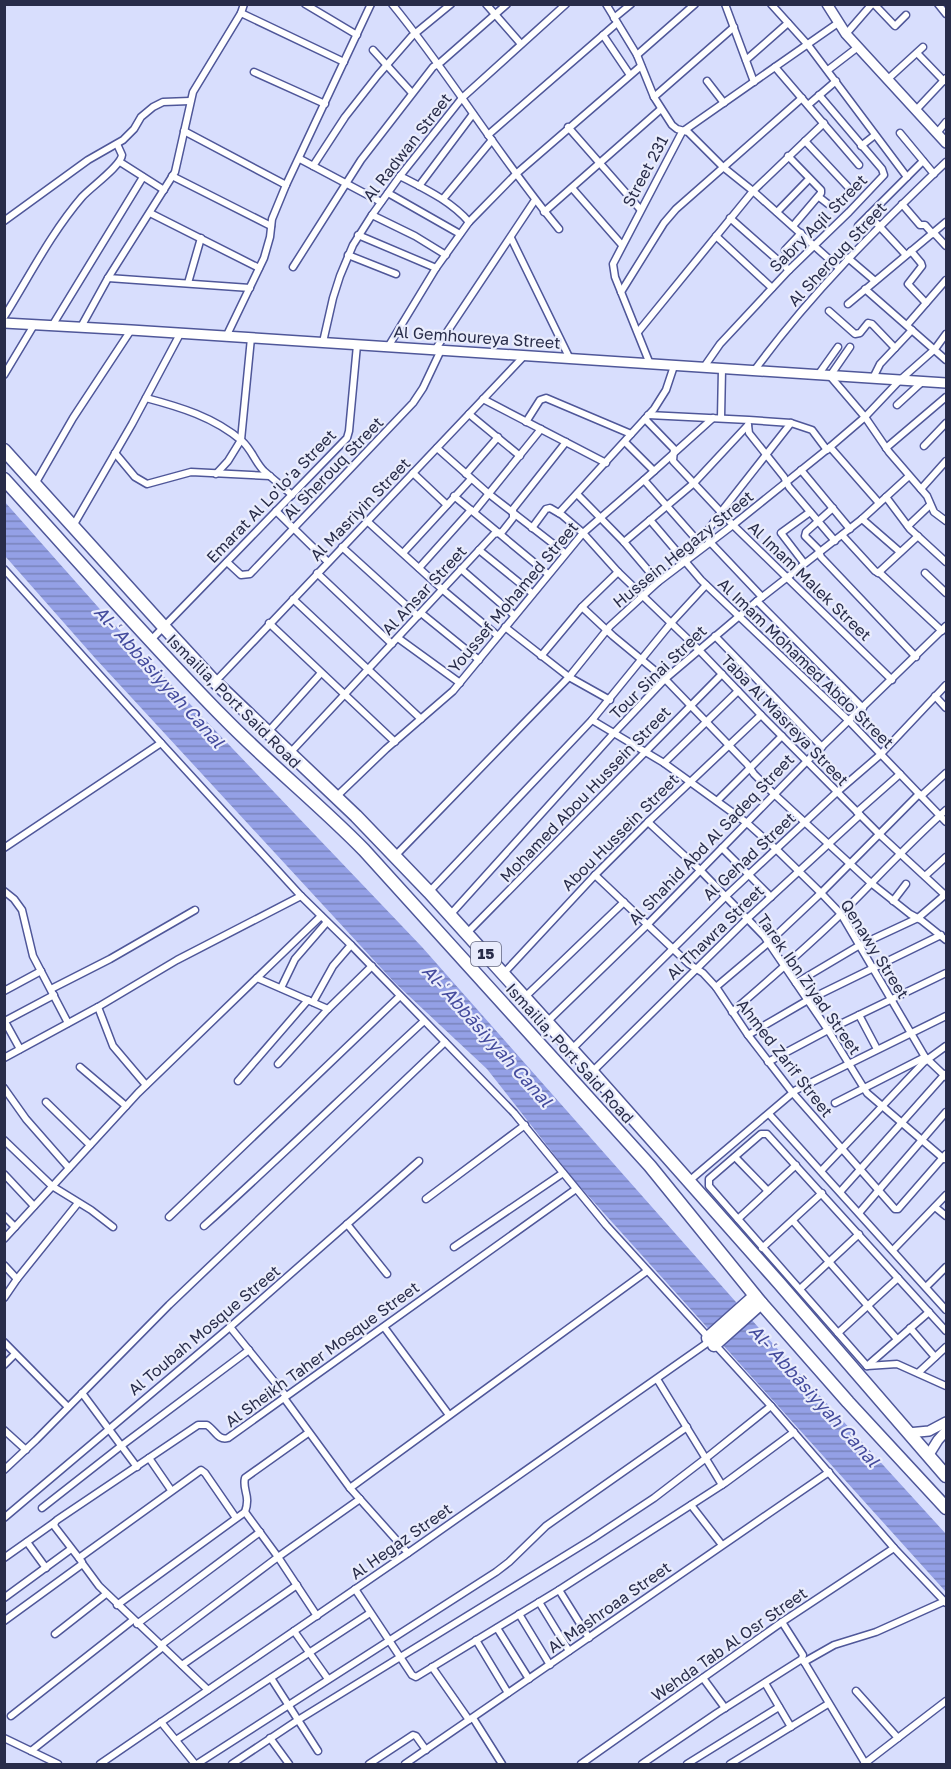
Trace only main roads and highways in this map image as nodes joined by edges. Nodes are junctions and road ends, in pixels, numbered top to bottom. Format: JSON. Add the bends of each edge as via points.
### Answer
{"nodes":[{"id":1,"x":821,"y":4,"type":"edge"},
{"id":2,"x":829,"y":8,"type":"edge"},
{"id":3,"x":946,"y":143,"type":"edge"},
{"id":4,"x":4,"y":323,"type":"edge"},
{"id":5,"x":946,"y":383,"type":"edge"},
{"id":6,"x":4,"y":450,"type":"edge"},
{"id":7,"x":4,"y":479,"type":"edge"},
{"id":8,"x":501,"y":971,"type":"junction"},
{"id":9,"x":483,"y":982,"type":"junction"},
{"id":10,"x":522,"y":994,"type":"junction"},
{"id":11,"x":503,"y":1004,"type":"junction"},
{"id":12,"x":754,"y":1303,"type":"junction"},
{"id":13,"x":712,"y":1340,"type":"road end"},
{"id":14,"x":946,"y":1422,"type":"edge"},
{"id":15,"x":946,"y":1431,"type":"edge"},
{"id":16,"x":908,"y":1433,"type":"junction"},
{"id":17,"x":928,"y":1456,"type":"junction"},
{"id":18,"x":946,"y":1476,"type":"edge"},
{"id":19,"x":946,"y":1508,"type":"edge"}],
"edges":[{"from":1,"to":2,"type":"main road"},
{"from":2,"to":3,"type":"main road","via":[[846,34]]},
{"from":4,"to":5,"type":"main road","name":"Al Gemhoureya Street"},
{"from":6,"to":8,"type":"highway","name":"Ismailia, Port Said Road","number":"15","via":[[215,681],[395,856]]},
{"from":7,"to":9,"type":"highway","name":"Ismailia, Port Said Road","via":[[150,641],[248,742],[364,850]]},
{"from":8,"to":9,"type":"highway","via":[[489,982]]},
{"from":8,"to":10,"type":"highway","name":"Ismailia, Port Said Road","number":"15"},
{"from":9,"to":11,"type":"highway","name":"Ismailia, Port Said Road"},
{"from":10,"to":11,"type":"highway","via":[[509,992]]},
{"from":10,"to":16,"type":"highway","name":"Ismailia, Port Said Road","number":"15"},
{"from":11,"to":12,"type":"highway","name":"Ismailia, Port Said Road","via":[[650,1166]]},
{"from":12,"to":13,"type":"highway"},
{"from":12,"to":19,"type":"highway","name":"Ismailia, Port Said Road"},
{"from":14,"to":16,"type":"main road","via":[[929,1431]]},
{"from":15,"to":17,"type":"main road"},
{"from":16,"to":17,"type":"highway","name":"Ismailia, Port Said Road","number":"15"},
{"from":17,"to":18,"type":"highway","name":"Ismailia, Port Said Road","number":"15"}]}
